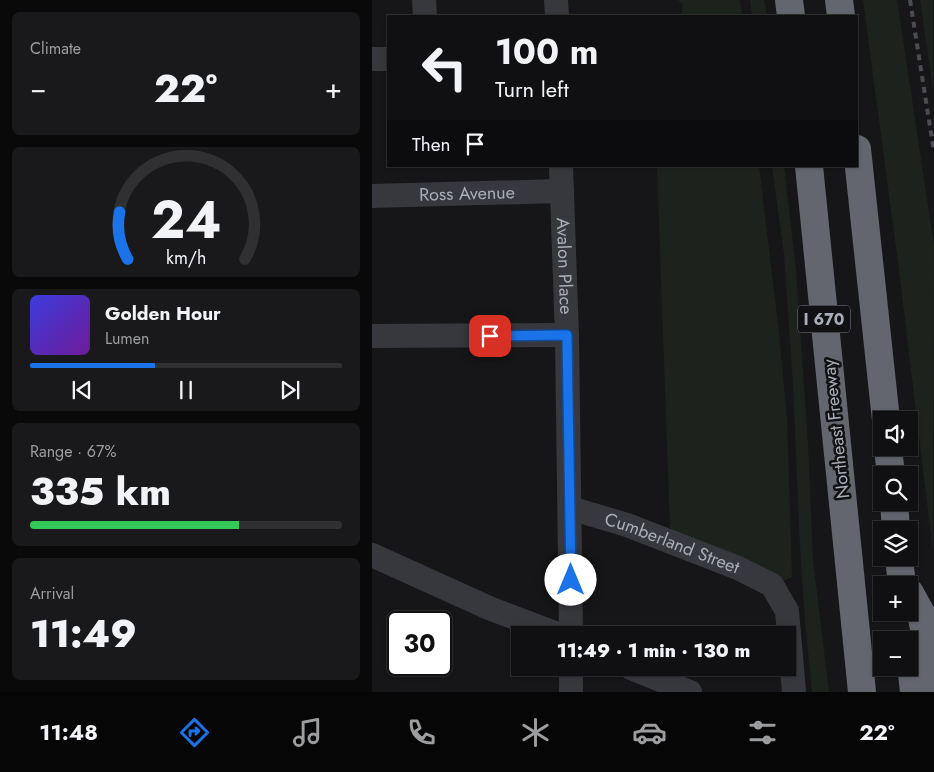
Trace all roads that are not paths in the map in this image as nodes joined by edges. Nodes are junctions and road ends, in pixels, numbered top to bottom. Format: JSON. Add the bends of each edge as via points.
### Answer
{"nodes":[{"id":1,"x":424,"y":0,"type":"edge"},
{"id":2,"x":556,"y":0,"type":"edge"},
{"id":3,"x":789,"y":0,"type":"edge"},
{"id":4,"x":838,"y":0,"type":"edge"},
{"id":5,"x":425,"y":15,"type":"edge"},
{"id":6,"x":557,"y":15,"type":"edge"},
{"id":7,"x":791,"y":15,"type":"edge"},
{"id":8,"x":840,"y":15,"type":"edge"},
{"id":9,"x":372,"y":59,"type":"edge"},
{"id":10,"x":387,"y":59,"type":"edge"},
{"id":11,"x":858,"y":158,"type":"edge"},
{"id":12,"x":561,"y":167,"type":"edge"},
{"id":13,"x":808,"y":167,"type":"edge"},
{"id":14,"x":562,"y":191,"type":"junction"},
{"id":15,"x":372,"y":196,"type":"edge"},
{"id":16,"x":567,"y":335,"type":"junction"},
{"id":17,"x":372,"y":336,"type":"edge"},
{"id":18,"x":885,"y":411,"type":"edge"},
{"id":19,"x":841,"y":471,"type":"junction"},
{"id":20,"x":570,"y":508,"type":"junction"},
{"id":21,"x":372,"y":555,"type":"edge"},
{"id":22,"x":918,"y":608,"type":"edge"},
{"id":23,"x":536,"y":626,"type":"edge"},
{"id":24,"x":571,"y":626,"type":"edge"},
{"id":25,"x":571,"y":676,"type":"edge"},
{"id":26,"x":651,"y":676,"type":"edge"},
{"id":27,"x":912,"y":676,"type":"edge"},
{"id":28,"x":934,"y":680,"type":"edge"},
{"id":29,"x":571,"y":692,"type":"edge"},
{"id":30,"x":690,"y":692,"type":"edge"},
{"id":31,"x":794,"y":692,"type":"edge"},
{"id":32,"x":852,"y":692,"type":"edge"},
{"id":33,"x":862,"y":692,"type":"edge"},
{"id":34,"x":914,"y":692,"type":"edge"}],
"edges":[{"from":1,"to":5,"type":"street"},
{"from":2,"to":6,"type":"street"},
{"from":3,"to":7,"type":"highway"},
{"from":4,"to":8,"type":"highway"},
{"from":9,"to":10,"type":"street"},
{"from":11,"to":18,"type":"highway","number":"I 670"},
{"from":12,"to":14,"type":"street","name":"Avalon Place"},
{"from":13,"to":19,"type":"highway","name":"Northeast Freeway","number":"I 670"},
{"from":14,"to":15,"type":"street","name":"Ross Avenue"},
{"from":14,"to":16,"type":"street","name":"Avalon Place"},
{"from":16,"to":17,"type":"street"},
{"from":16,"to":20,"type":"street","name":"Avalon Place"},
{"from":19,"to":32,"type":"highway","via":[[845,602]]},
{"from":19,"to":33,"type":"highway","name":"Northeast Freeway","number":"I 670"},
{"from":20,"to":24,"type":"street","name":"Avalon Place"},
{"from":20,"to":31,"type":"street","name":"Cumberland Street","via":[[636,528],[738,568],[772,585],[787,611]]},
{"from":21,"to":23,"type":"street"},
{"from":22,"to":28,"type":"highway"},
{"from":25,"to":29,"type":"street"},
{"from":26,"to":30,"type":"street"},
{"from":27,"to":34,"type":"highway"}]}
